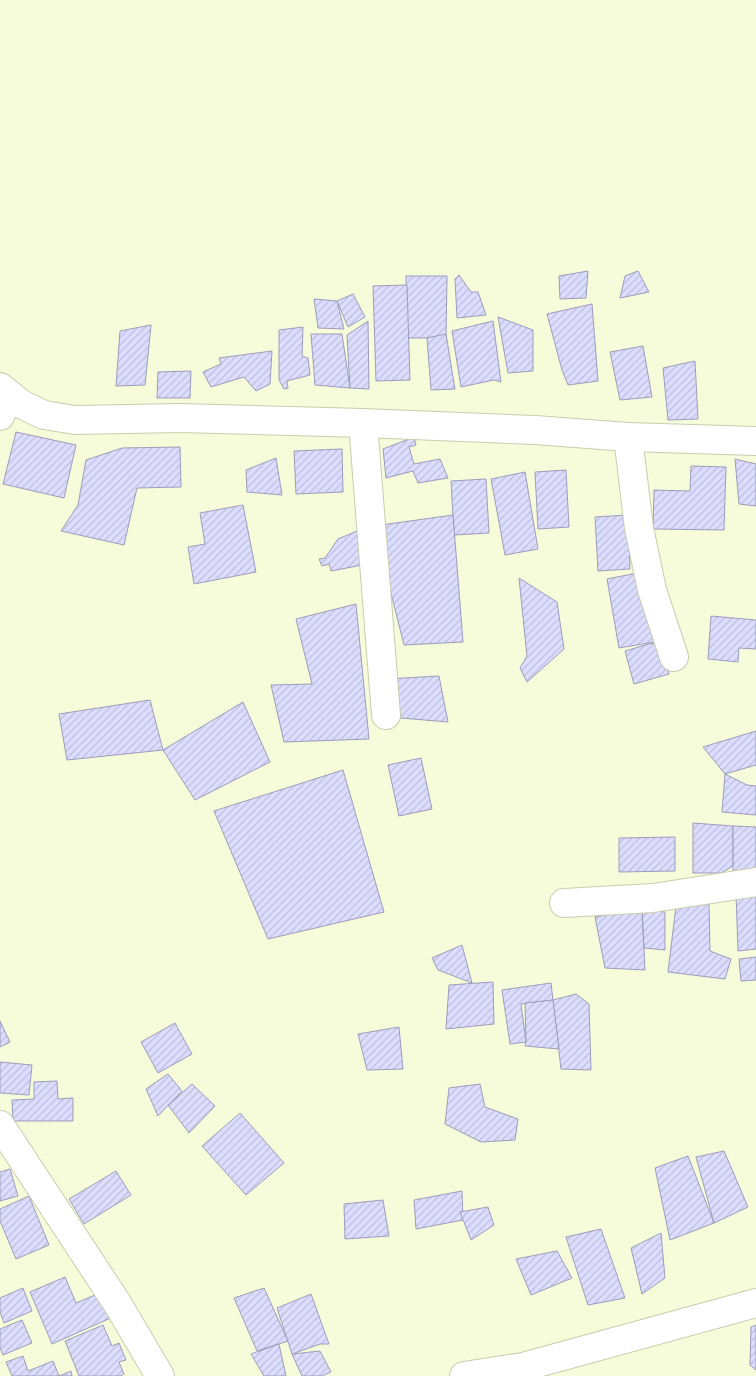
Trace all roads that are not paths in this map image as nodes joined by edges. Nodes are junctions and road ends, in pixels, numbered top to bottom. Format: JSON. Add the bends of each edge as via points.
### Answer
{"nodes":[{"id":1,"x":3,"y":400,"type":"edge"},
{"id":2,"x":363,"y":423,"type":"junction"},
{"id":3,"x":628,"y":437,"type":"junction"},
{"id":4,"x":756,"y":441,"type":"edge"},
{"id":5,"x":674,"y":657,"type":"dead end"},
{"id":6,"x":386,"y":714,"type":"dead end"},
{"id":7,"x":756,"y":882,"type":"edge"},
{"id":8,"x":564,"y":903,"type":"dead end"},
{"id":9,"x":0,"y":1125,"type":"edge"},
{"id":10,"x":756,"y":1302,"type":"edge"},
{"id":11,"x":160,"y":1376,"type":"edge"},
{"id":12,"x":464,"y":1376,"type":"edge"}],
"edges":[{"from":1,"to":2,"type":"street","via":[[44,415],[75,420],[179,418]]},
{"from":2,"to":3,"type":"street"},
{"from":2,"to":6,"type":"street"},
{"from":3,"to":4,"type":"street"},
{"from":3,"to":5,"type":"street","via":[[639,528],[652,590]]},
{"from":7,"to":8,"type":"street","via":[[653,898]]},
{"from":9,"to":11,"type":"street","via":[[117,1303]]},
{"from":10,"to":12,"type":"street","via":[[523,1367]]}]}
